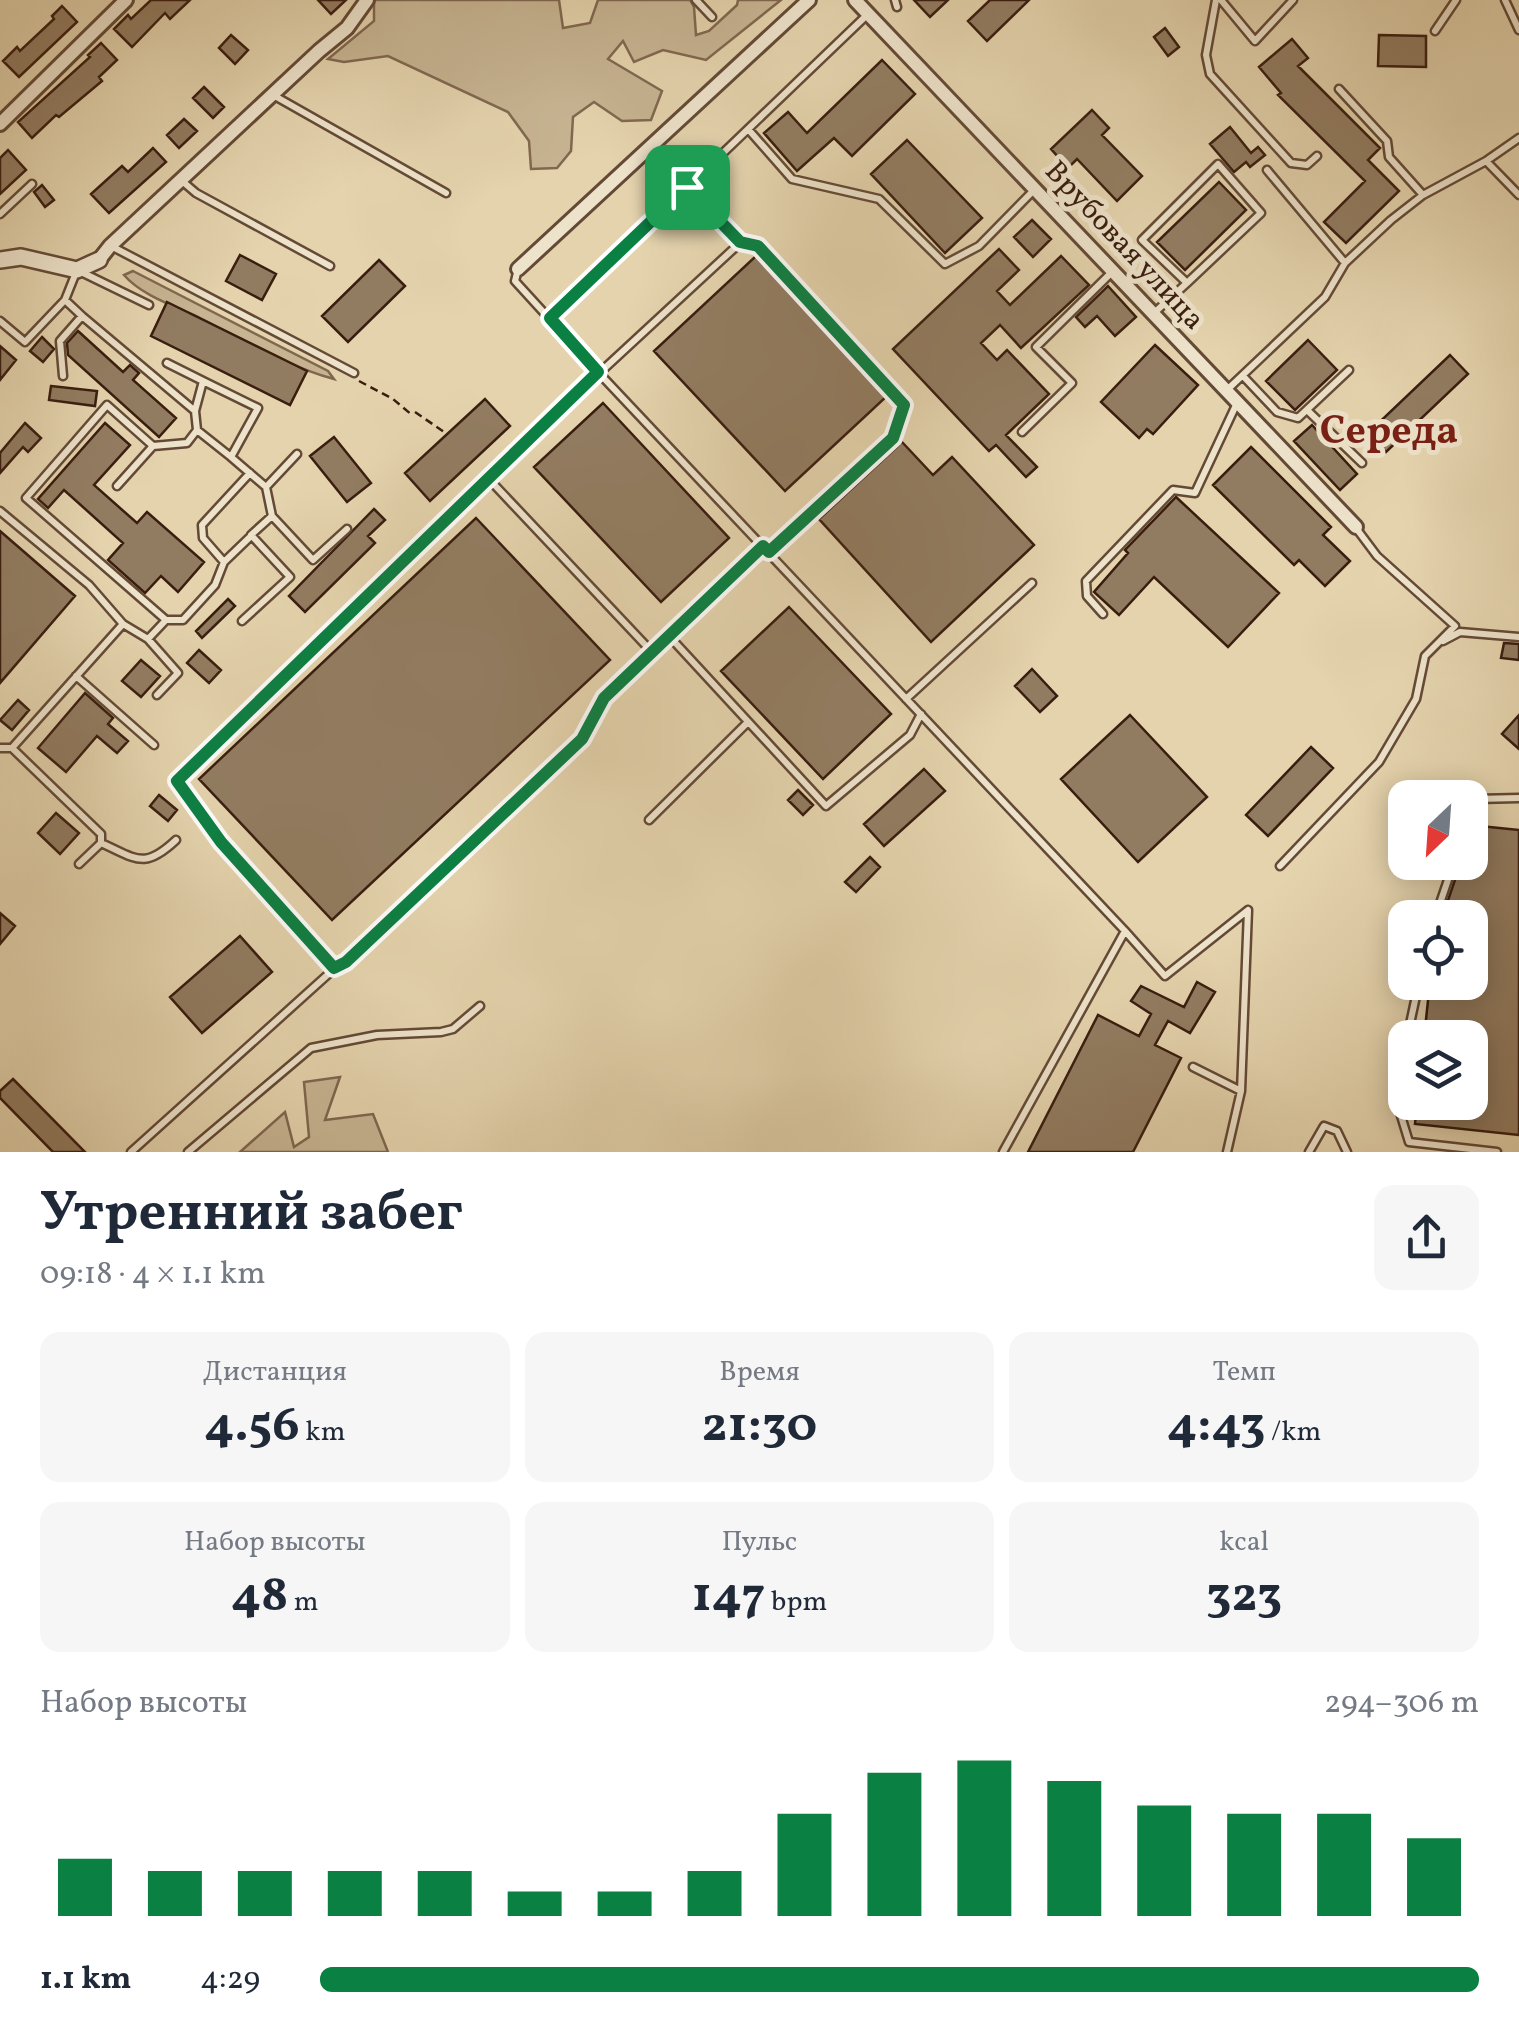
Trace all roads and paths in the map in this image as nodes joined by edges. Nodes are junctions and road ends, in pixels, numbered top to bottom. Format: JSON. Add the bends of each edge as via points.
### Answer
{"nodes":[{"id":1,"x":126,"y":0,"type":"edge"},
{"id":2,"x":366,"y":0,"type":"edge"},
{"id":3,"x":696,"y":0,"type":"edge"},
{"id":4,"x":809,"y":0,"type":"edge"},
{"id":5,"x":855,"y":0,"type":"edge"},
{"id":6,"x":1218,"y":0,"type":"edge"},
{"id":7,"x":1293,"y":0,"type":"edge"},
{"id":8,"x":1456,"y":0,"type":"edge"},
{"id":9,"x":1505,"y":0,"type":"edge"},
{"id":10,"x":869,"y":14,"type":"junction"},
{"id":11,"x":712,"y":17,"type":"dead end"},
{"id":12,"x":1519,"y":30,"type":"edge"},
{"id":13,"x":1435,"y":31,"type":"dead end"},
{"id":14,"x":1339,"y":89,"type":"dead end"},
{"id":15,"x":272,"y":94,"type":"junction"},
{"id":16,"x":0,"y":124,"type":"edge"},
{"id":17,"x":748,"y":129,"type":"junction"},
{"id":18,"x":1519,"y":138,"type":"edge"},
{"id":19,"x":1317,"y":156,"type":"dead end"},
{"id":20,"x":1486,"y":161,"type":"junction"},
{"id":21,"x":1267,"y":170,"type":"dead end"},
{"id":22,"x":181,"y":180,"type":"junction"},
{"id":23,"x":32,"y":184,"type":"dead end"},
{"id":24,"x":687,"y":187,"type":"junction"},
{"id":25,"x":1035,"y":189,"type":"junction"},
{"id":26,"x":446,"y":193,"type":"dead end"},
{"id":27,"x":1519,"y":195,"type":"edge"},
{"id":28,"x":1423,"y":196,"type":"junction"},
{"id":29,"x":0,"y":214,"type":"edge"},
{"id":30,"x":740,"y":242,"type":"junction"},
{"id":31,"x":110,"y":246,"type":"junction"},
{"id":32,"x":0,"y":260,"type":"edge"},
{"id":33,"x":99,"y":260,"type":"joint"},
{"id":34,"x":1346,"y":263,"type":"junction"},
{"id":35,"x":330,"y":266,"type":"dead end"},
{"id":36,"x":518,"y":269,"type":"joint"},
{"id":37,"x":76,"y":270,"type":"junction"},
{"id":38,"x":1113,"y":271,"type":"junction"},
{"id":39,"x":1187,"y":283,"type":"junction"},
{"id":40,"x":65,"y":300,"type":"junction"},
{"id":41,"x":149,"y":305,"type":"dead end"},
{"id":42,"x":1154,"y":314,"type":"junction"},
{"id":43,"x":82,"y":316,"type":"junction"},
{"id":44,"x":550,"y":318,"type":"junction"},
{"id":45,"x":0,"y":322,"type":"edge"},
{"id":46,"x":167,"y":363,"type":"dead end"},
{"id":47,"x":1349,"y":370,"type":"dead end"},
{"id":48,"x":598,"y":372,"type":"junction"},
{"id":49,"x":64,"y":376,"type":"dead end"},
{"id":50,"x":1243,"y":376,"type":"junction"},
{"id":51,"x":356,"y":377,"type":"joint"},
{"id":52,"x":204,"y":381,"type":"junction"},
{"id":53,"x":1226,"y":390,"type":"junction"},
{"id":54,"x":1237,"y":402,"type":"junction"},
{"id":55,"x":1307,"y":410,"type":"junction"},
{"id":56,"x":195,"y":411,"type":"junction"},
{"id":57,"x":197,"y":430,"type":"junction"},
{"id":58,"x":1022,"y":432,"type":"dead end"},
{"id":59,"x":447,"y":434,"type":"dead end"},
{"id":60,"x":153,"y":446,"type":"junction"},
{"id":61,"x":296,"y":454,"type":"dead end"},
{"id":62,"x":231,"y":457,"type":"junction"},
{"id":63,"x":1362,"y":463,"type":"dead end"},
{"id":64,"x":250,"y":474,"type":"junction"},
{"id":65,"x":487,"y":477,"type":"junction"},
{"id":66,"x":117,"y":486,"type":"dead end"},
{"id":67,"x":266,"y":487,"type":"junction"},
{"id":68,"x":0,"y":512,"type":"edge"},
{"id":69,"x":272,"y":516,"type":"junction"},
{"id":70,"x":1356,"y":527,"type":"joint"},
{"id":71,"x":348,"y":528,"type":"dead end"},
{"id":72,"x":251,"y":535,"type":"junction"},
{"id":73,"x":766,"y":549,"type":"junction"},
{"id":74,"x":224,"y":562,"type":"junction"},
{"id":75,"x":1032,"y":583,"type":"dead end"},
{"id":76,"x":1104,"y":614,"type":"dead end"},
{"id":77,"x":166,"y":620,"type":"junction"},
{"id":78,"x":242,"y":621,"type":"dead end"},
{"id":79,"x":123,"y":624,"type":"junction"},
{"id":80,"x":668,"y":636,"type":"junction"},
{"id":81,"x":1519,"y":638,"type":"edge"},
{"id":82,"x":148,"y":640,"type":"junction"},
{"id":83,"x":1438,"y":643,"type":"junction"},
{"id":84,"x":652,"y":652,"type":"junction"},
{"id":85,"x":76,"y":676,"type":"junction"},
{"id":86,"x":157,"y":695,"type":"dead end"},
{"id":87,"x":906,"y":699,"type":"junction"},
{"id":88,"x":921,"y":714,"type":"junction"},
{"id":89,"x":746,"y":723,"type":"junction"},
{"id":90,"x":154,"y":744,"type":"dead end"},
{"id":91,"x":0,"y":748,"type":"edge"},
{"id":92,"x":12,"y":748,"type":"junction"},
{"id":93,"x":1488,"y":798,"type":"edge"},
{"id":94,"x":1519,"y":798,"type":"edge"},
{"id":95,"x":649,"y":820,"type":"dead end"},
{"id":96,"x":176,"y":840,"type":"dead end"},
{"id":97,"x":100,"y":843,"type":"junction"},
{"id":98,"x":79,"y":864,"type":"dead end"},
{"id":99,"x":1280,"y":866,"type":"dead end"},
{"id":100,"x":1125,"y":930,"type":"junction"},
{"id":101,"x":334,"y":968,"type":"junction"},
{"id":102,"x":480,"y":1006,"type":"dead end"},
{"id":103,"x":1193,"y":1067,"type":"dead end"},
{"id":104,"x":1241,"y":1091,"type":"junction"},
{"id":105,"x":1403,"y":1120,"type":"edge"},
{"id":106,"x":131,"y":1152,"type":"edge"},
{"id":107,"x":188,"y":1152,"type":"edge"},
{"id":108,"x":1003,"y":1152,"type":"edge"},
{"id":109,"x":1228,"y":1152,"type":"edge"},
{"id":110,"x":1309,"y":1152,"type":"edge"},
{"id":111,"x":1347,"y":1152,"type":"edge"},
{"id":112,"x":1497,"y":1152,"type":"edge"}],
"edges":[{"from":1,"to":16,"type":"street"},
{"from":2,"to":15,"type":"street","via":[[347,28]]},
{"from":3,"to":11,"type":"lane"},
{"from":4,"to":36,"type":"street"},
{"from":5,"to":10,"type":"street","name":"Врубовая улица"},
{"from":6,"to":7,"type":"lane","via":[[1256,41]]},
{"from":6,"to":19,"type":"lane","via":[[1206,55],[1210,74],[1291,163],[1307,165]]},
{"from":8,"to":13,"type":"lane"},
{"from":9,"to":12,"type":"lane"},
{"from":10,"to":17,"type":"lane"},
{"from":10,"to":25,"type":"street","name":"Врубовая улица"},
{"from":14,"to":28,"type":"lane","via":[[1387,141],[1389,157]]},
{"from":15,"to":22,"type":"street"},
{"from":15,"to":26,"type":"lane"},
{"from":17,"to":24,"type":"lane"},
{"from":17,"to":25,"type":"lane","via":[[792,179],[878,198],[945,264],[978,246]]},
{"from":18,"to":20,"type":"lane"},
{"from":20,"to":27,"type":"lane"},
{"from":20,"to":28,"type":"lane"},
{"from":21,"to":34,"type":"lane"},
{"from":22,"to":31,"type":"street"},
{"from":22,"to":35,"type":"lane"},
{"from":23,"to":29,"type":"lane"},
{"from":24,"to":30,"type":"lane"},
{"from":24,"to":44,"type":"lane"},
{"from":25,"to":38,"type":"street","name":"Врубовая улица"},
{"from":28,"to":34,"type":"lane"},
{"from":30,"to":48,"type":"lane"},
{"from":30,"to":73,"type":"lane","via":[[758,246],[904,405],[893,438]]},
{"from":31,"to":33,"type":"street"},
{"from":31,"to":51,"type":"lane"},
{"from":32,"to":37,"type":"street"},
{"from":33,"to":37,"type":"street"},
{"from":34,"to":50,"type":"lane","via":[[1325,297]]},
{"from":36,"to":44,"type":"lane","via":[[515,281]]},
{"from":37,"to":40,"type":"lane"},
{"from":37,"to":41,"type":"lane"},
{"from":38,"to":42,"type":"street","name":"Врубовая улица"},
{"from":38,"to":58,"type":"lane","via":[[1036,347],[1072,383]]},
{"from":39,"to":39,"type":"lane","via":[[1142,240],[1218,164],[1261,213]]},
{"from":39,"to":42,"type":"lane"},
{"from":40,"to":43,"type":"lane"},
{"from":40,"to":45,"type":"lane","via":[[25,342]]},
{"from":42,"to":53,"type":"street","name":"Врубовая улица"},
{"from":43,"to":49,"type":"lane","via":[[60,341]]},
{"from":43,"to":56,"type":"lane"},
{"from":44,"to":48,"type":"lane"},
{"from":46,"to":52,"type":"lane"},
{"from":47,"to":55,"type":"lane"},
{"from":48,"to":65,"type":"lane"},
{"from":48,"to":73,"type":"lane"},
{"from":50,"to":53,"type":"lane"},
{"from":50,"to":55,"type":"lane","via":[[1277,412],[1298,418]]},
{"from":51,"to":59,"type":"path"},
{"from":52,"to":56,"type":"lane"},
{"from":52,"to":62,"type":"lane","via":[[258,408]]},
{"from":53,"to":54,"type":"street","name":"Врубовая улица"},
{"from":54,"to":70,"type":"street","name":"Врубовая улица"},
{"from":54,"to":76,"type":"lane","via":[[1195,493],[1173,490],[1086,581],[1086,596]]},
{"from":55,"to":63,"type":"lane"},
{"from":56,"to":57,"type":"lane"},
{"from":57,"to":60,"type":"lane","via":[[186,442]]},
{"from":57,"to":62,"type":"lane"},
{"from":60,"to":66,"type":"lane"},
{"from":60,"to":77,"type":"lane","via":[[107,405],[26,498]]},
{"from":61,"to":67,"type":"lane"},
{"from":62,"to":64,"type":"lane"},
{"from":64,"to":67,"type":"lane"},
{"from":64,"to":74,"type":"lane","via":[[202,526],[203,538]]},
{"from":65,"to":84,"type":"lane"},
{"from":65,"to":101,"type":"lane","via":[[177,781],[221,842]]},
{"from":67,"to":69,"type":"lane"},
{"from":68,"to":79,"type":"lane","via":[[89,586]]},
{"from":69,"to":71,"type":"lane","via":[[314,560]]},
{"from":69,"to":72,"type":"lane"},
{"from":70,"to":83,"type":"lane","via":[[1377,556],[1455,626]]},
{"from":72,"to":74,"type":"lane"},
{"from":72,"to":78,"type":"lane","via":[[290,577]]},
{"from":73,"to":80,"type":"lane"},
{"from":73,"to":87,"type":"lane"},
{"from":74,"to":77,"type":"lane","via":[[215,585],[183,620]]},
{"from":75,"to":87,"type":"lane"},
{"from":77,"to":82,"type":"lane"},
{"from":79,"to":82,"type":"lane"},
{"from":79,"to":85,"type":"lane"},
{"from":80,"to":84,"type":"lane"},
{"from":80,"to":89,"type":"lane"},
{"from":81,"to":83,"type":"lane","via":[[1460,632]]},
{"from":82,"to":86,"type":"lane","via":[[178,673]]},
{"from":83,"to":99,"type":"lane","via":[[1425,656],[1416,699],[1379,762]]},
{"from":84,"to":101,"type":"lane","via":[[604,698],[582,739]]},
{"from":85,"to":90,"type":"lane"},
{"from":85,"to":92,"type":"lane"},
{"from":87,"to":88,"type":"lane"},
{"from":88,"to":89,"type":"lane","via":[[910,734],[826,806]]},
{"from":88,"to":100,"type":"lane"},
{"from":89,"to":95,"type":"lane"},
{"from":91,"to":92,"type":"lane"},
{"from":92,"to":97,"type":"lane","via":[[101,834]]},
{"from":93,"to":94,"type":"lane"},
{"from":96,"to":97,"type":"lane","via":[[156,858],[136,859]]},
{"from":97,"to":98,"type":"lane"},
{"from":100,"to":104,"type":"lane","via":[[1166,976],[1248,910]]},
{"from":100,"to":108,"type":"lane"},
{"from":101,"to":106,"type":"lane"},
{"from":102,"to":107,"type":"lane","via":[[441,1032],[378,1034],[312,1048]]},
{"from":103,"to":104,"type":"lane"},
{"from":104,"to":109,"type":"lane"},
{"from":105,"to":112,"type":"lane","via":[[1410,1142]]},
{"from":110,"to":111,"type":"lane","via":[[1324,1126],[1337,1131]]}]}
